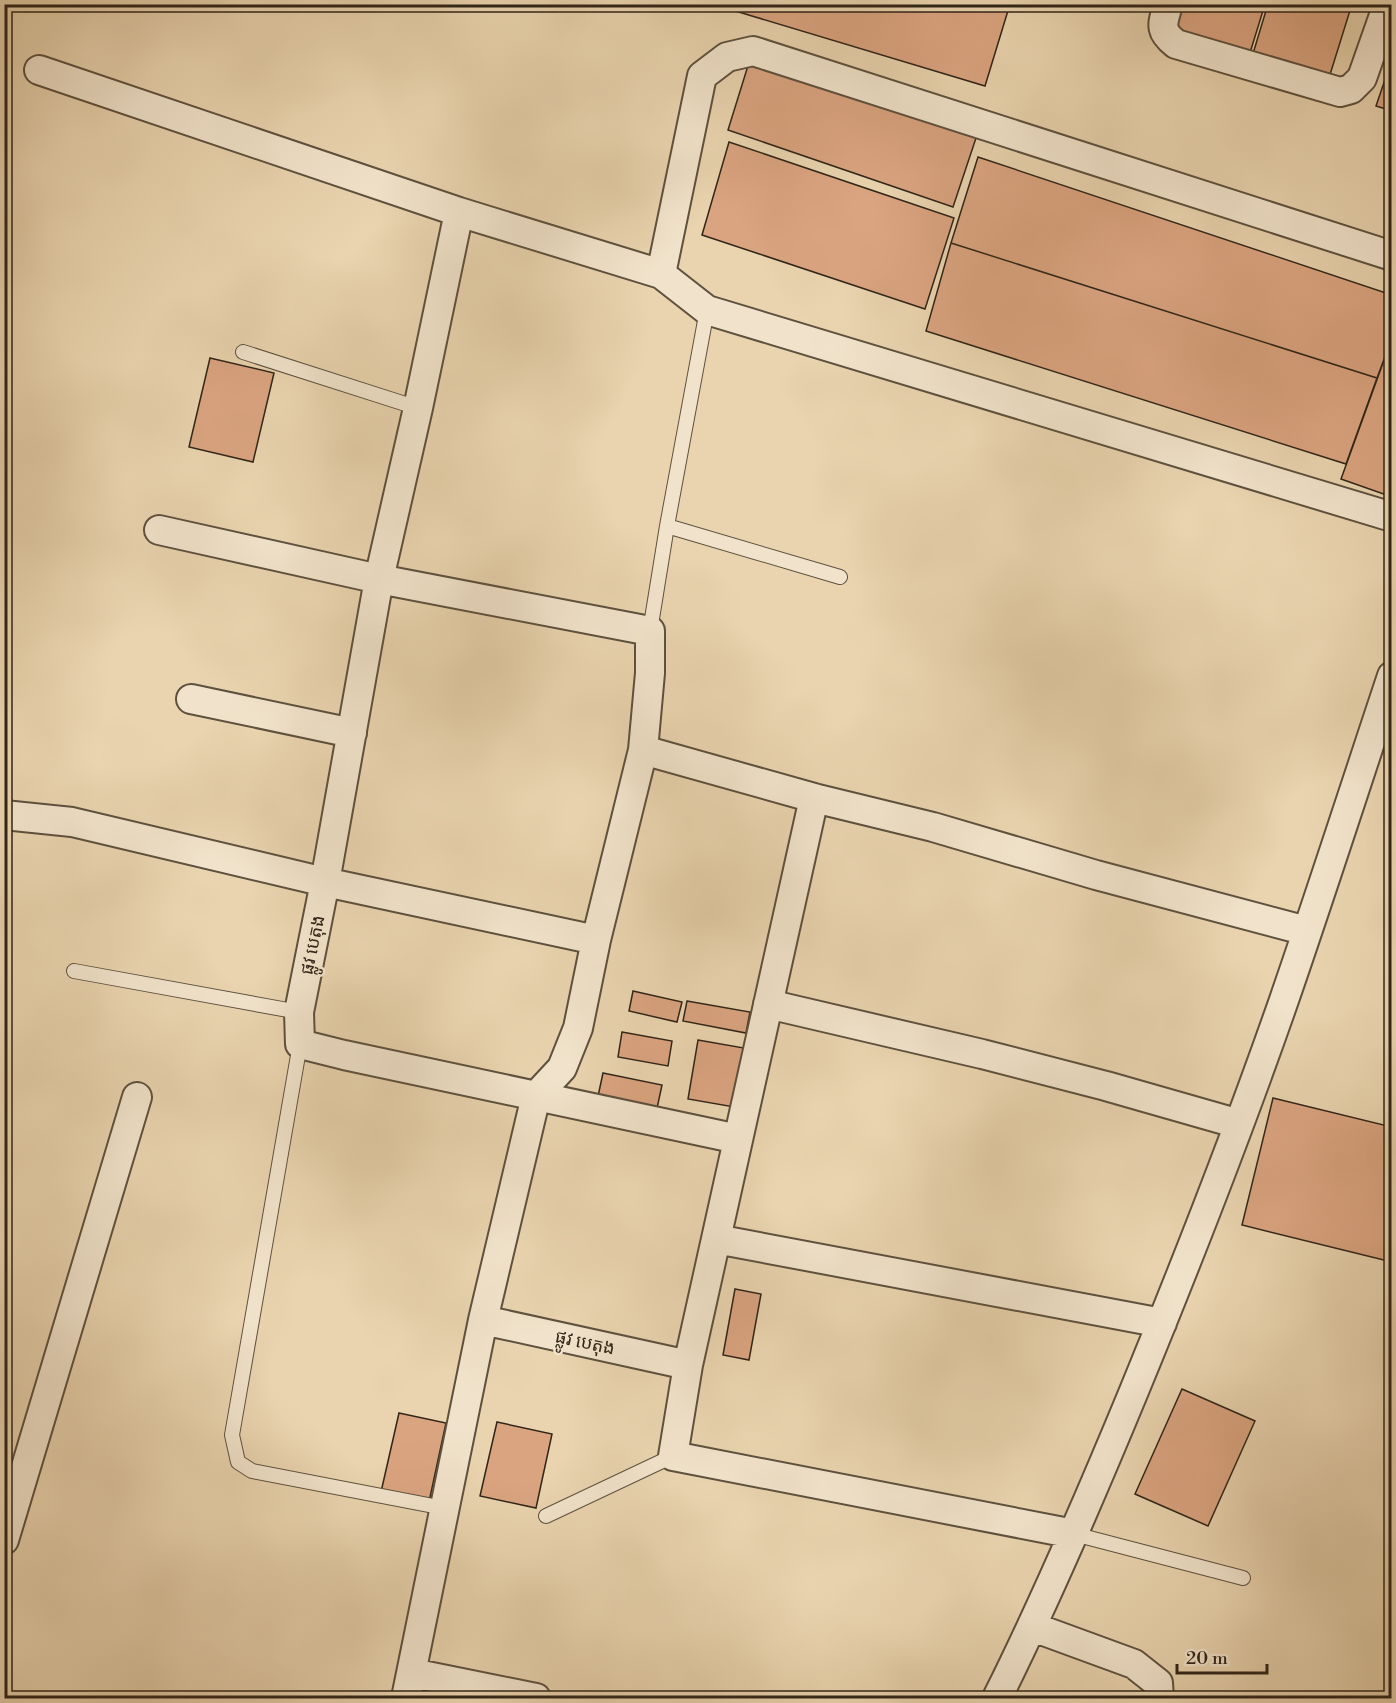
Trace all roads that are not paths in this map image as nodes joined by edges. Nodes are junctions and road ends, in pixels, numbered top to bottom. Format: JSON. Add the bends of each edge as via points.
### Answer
{"nodes":[{"id":1,"x":1168,"y":4,"type":"edge"},
{"id":2,"x":1388,"y":4,"type":"edge"},
{"id":3,"x":39,"y":70,"type":"dead end"},
{"id":4,"x":459,"y":212,"type":"junction"},
{"id":5,"x":1392,"y":256,"type":"edge"},
{"id":6,"x":661,"y":274,"type":"junction"},
{"id":7,"x":707,"y":310,"type":"junction"},
{"id":8,"x":243,"y":352,"type":"dead end"},
{"id":9,"x":418,"y":408,"type":"junction"},
{"id":10,"x":1392,"y":517,"type":"edge"},
{"id":11,"x":667,"y":526,"type":"junction"},
{"id":12,"x":159,"y":530,"type":"dead end"},
{"id":13,"x":840,"y":577,"type":"dead end"},
{"id":14,"x":379,"y":579,"type":"junction"},
{"id":15,"x":650,"y":630,"type":"junction"},
{"id":16,"x":1392,"y":676,"type":"edge"},
{"id":17,"x":190,"y":699,"type":"dead end"},
{"id":18,"x":352,"y":733,"type":"junction"},
{"id":19,"x":643,"y":750,"type":"junction"},
{"id":20,"x":814,"y":798,"type":"junction"},
{"id":21,"x":4,"y":816,"type":"edge"},
{"id":22,"x":325,"y":882,"type":"junction"},
{"id":23,"x":1307,"y":931,"type":"junction"},
{"id":24,"x":596,"y":940,"type":"junction"},
{"id":25,"x":74,"y":971,"type":"dead end"},
{"id":26,"x":768,"y":1004,"type":"junction"},
{"id":27,"x":299,"y":1012,"type":"junction"},
{"id":28,"x":300,"y":1044,"type":"junction"},
{"id":29,"x":536,"y":1096,"type":"junction"},
{"id":30,"x":137,"y":1097,"type":"dead end"},
{"id":31,"x":1239,"y":1124,"type":"junction"},
{"id":32,"x":738,"y":1139,"type":"junction"},
{"id":33,"x":716,"y":1239,"type":"junction"},
{"id":34,"x":483,"y":1320,"type":"junction"},
{"id":35,"x":1162,"y":1323,"type":"junction"},
{"id":36,"x":688,"y":1365,"type":"junction"},
{"id":37,"x":673,"y":1456,"type":"junction"},
{"id":38,"x":444,"y":1508,"type":"junction"},
{"id":39,"x":546,"y":1516,"type":"dead end"},
{"id":40,"x":1074,"y":1534,"type":"junction"},
{"id":41,"x":4,"y":1540,"type":"edge"},
{"id":42,"x":1243,"y":1578,"type":"dead end"},
{"id":43,"x":1033,"y":1627,"type":"junction"},
{"id":44,"x":410,"y":1686,"type":"edge"},
{"id":45,"x":536,"y":1698,"type":"edge"},
{"id":46,"x":997,"y":1698,"type":"edge"},
{"id":47,"x":1159,"y":1698,"type":"edge"}],
"edges":[{"from":1,"to":2,"type":"street","via":[[1162,26],[1165,36],[1176,44],[1340,92],[1351,89],[1362,78]]},
{"from":3,"to":4,"type":"street"},
{"from":4,"to":6,"type":"street"},
{"from":4,"to":9,"type":"street","name":"ផ្លូវ បេតុង"},
{"from":5,"to":6,"type":"street","via":[[753,51],[727,57],[702,76]]},
{"from":6,"to":7,"type":"street"},
{"from":7,"to":10,"type":"street"},
{"from":7,"to":11,"type":"lane"},
{"from":8,"to":9,"type":"lane"},
{"from":9,"to":14,"type":"street","name":"ផ្លូវ បេតុង"},
{"from":11,"to":13,"type":"lane"},
{"from":11,"to":15,"type":"lane"},
{"from":12,"to":14,"type":"street"},
{"from":14,"to":15,"type":"street"},
{"from":14,"to":18,"type":"street","name":"ផ្លូវ បេតុង"},
{"from":15,"to":19,"type":"street"},
{"from":16,"to":23,"type":"street"},
{"from":17,"to":18,"type":"street"},
{"from":18,"to":22,"type":"street","name":"ផ្លូវ បេតុង"},
{"from":19,"to":20,"type":"street"},
{"from":19,"to":24,"type":"street"},
{"from":20,"to":23,"type":"street"},
{"from":20,"to":26,"type":"street"},
{"from":21,"to":22,"type":"street","via":[[72,822]]},
{"from":22,"to":24,"type":"street"},
{"from":22,"to":27,"type":"street","name":"ផ្លូវ បេតុង"},
{"from":23,"to":31,"type":"street"},
{"from":24,"to":29,"type":"street","via":[[578,1028],[562,1068]]},
{"from":25,"to":27,"type":"lane"},
{"from":26,"to":31,"type":"street","via":[[982,1054]]},
{"from":26,"to":32,"type":"street"},
{"from":27,"to":28,"type":"street","name":"ផ្លូវ បេតុង"},
{"from":28,"to":29,"type":"street"},
{"from":28,"to":38,"type":"lane","via":[[232,1435],[238,1462],[252,1471]]},
{"from":29,"to":32,"type":"street"},
{"from":29,"to":34,"type":"street"},
{"from":30,"to":41,"type":"street"},
{"from":31,"to":35,"type":"street"},
{"from":32,"to":33,"type":"street"},
{"from":33,"to":35,"type":"street"},
{"from":33,"to":36,"type":"street"},
{"from":34,"to":36,"type":"street","name":"ផ្លូវ បេតុង"},
{"from":34,"to":38,"type":"street"},
{"from":35,"to":40,"type":"street"},
{"from":36,"to":37,"type":"street"},
{"from":37,"to":39,"type":"lane"},
{"from":37,"to":40,"type":"street"},
{"from":38,"to":44,"type":"street"},
{"from":40,"to":42,"type":"lane"},
{"from":40,"to":43,"type":"street"},
{"from":43,"to":46,"type":"street"},
{"from":43,"to":47,"type":"street","via":[[1134,1664],[1158,1683]]},
{"from":44,"to":45,"type":"street"}]}
